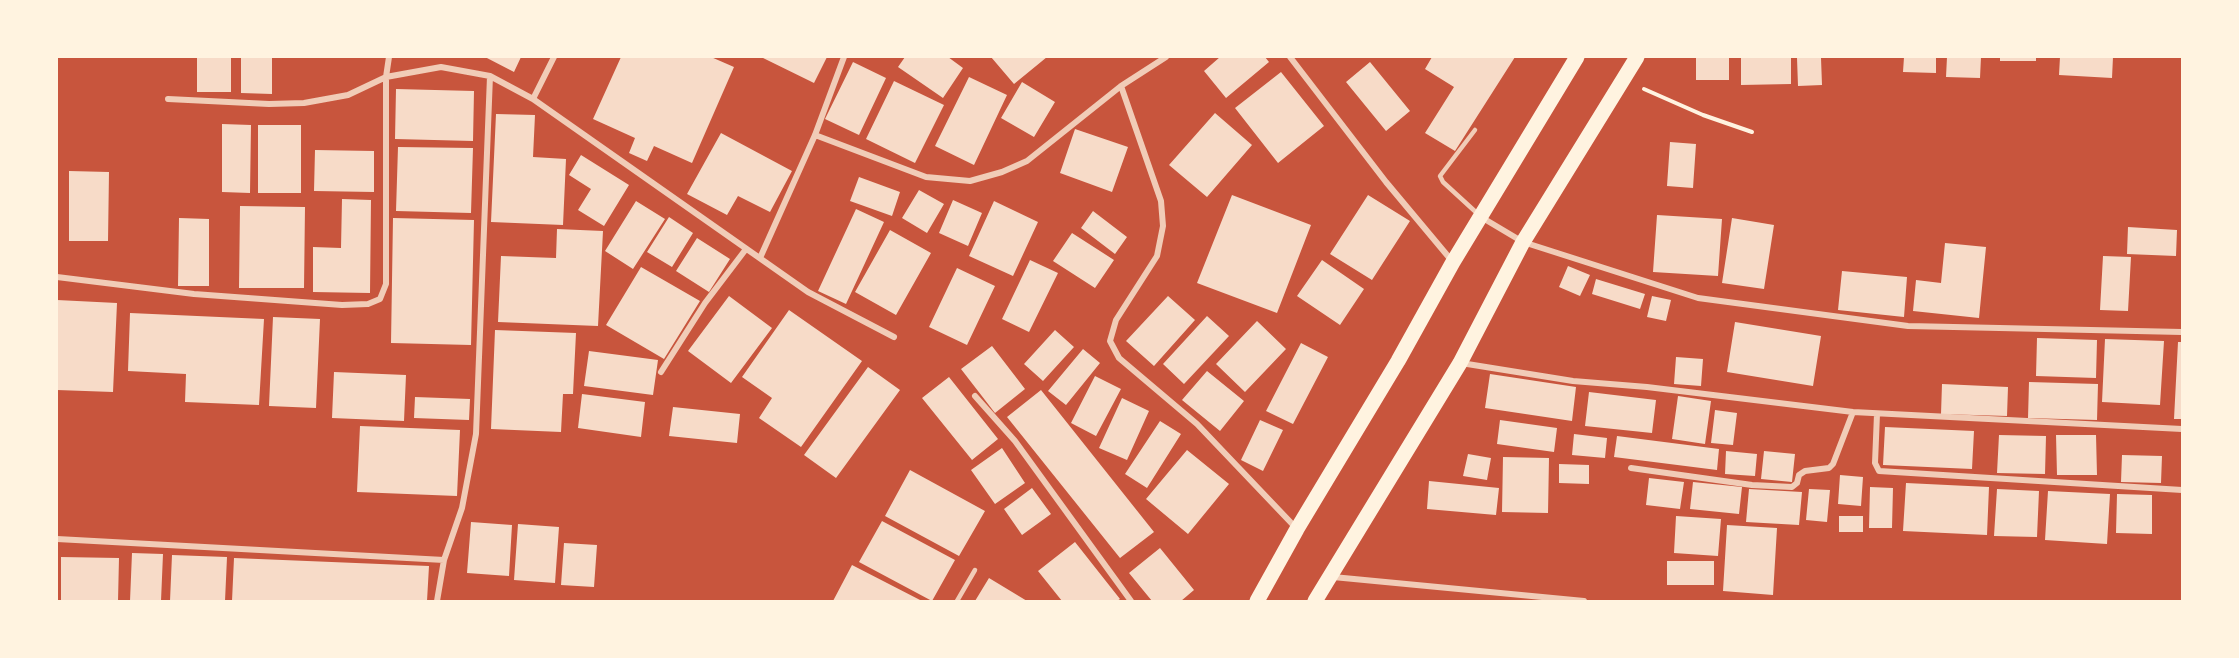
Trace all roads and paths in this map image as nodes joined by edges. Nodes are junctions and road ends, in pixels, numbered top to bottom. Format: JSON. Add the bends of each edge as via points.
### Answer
{"nodes":[{"id":1,"x":389,"y":57,"type":"edge"},
{"id":2,"x":554,"y":57,"type":"edge"},
{"id":3,"x":844,"y":57,"type":"edge"},
{"id":4,"x":1166,"y":57,"type":"edge"},
{"id":5,"x":1290,"y":57,"type":"edge"},
{"id":6,"x":1577,"y":57,"type":"edge"},
{"id":7,"x":1637,"y":57,"type":"edge"},
{"id":8,"x":490,"y":76,"type":"junction"},
{"id":9,"x":386,"y":77,"type":"junction"},
{"id":10,"x":1624,"y":79,"type":"junction"},
{"id":11,"x":1121,"y":86,"type":"junction"},
{"id":12,"x":168,"y":99,"type":"dead end"},
{"id":13,"x":533,"y":99,"type":"junction"},
{"id":14,"x":1475,"y":130,"type":"dead end"},
{"id":15,"x":1752,"y":132,"type":"dead end"},
{"id":16,"x":815,"y":135,"type":"junction"},
{"id":17,"x":1481,"y":217,"type":"junction"},
{"id":18,"x":1523,"y":242,"type":"junction"},
{"id":19,"x":746,"y":249,"type":"junction"},
{"id":20,"x":760,"y":258,"type":"junction"},
{"id":21,"x":1453,"y":262,"type":"junction"},
{"id":22,"x":57,"y":277,"type":"edge"},
{"id":23,"x":2182,"y":332,"type":"edge"},
{"id":24,"x":894,"y":337,"type":"dead end"},
{"id":25,"x":1460,"y":363,"type":"junction"},
{"id":26,"x":661,"y":372,"type":"dead end"},
{"id":27,"x":975,"y":396,"type":"dead end"},
{"id":28,"x":1853,"y":412,"type":"junction"},
{"id":29,"x":1877,"y":414,"type":"junction"},
{"id":30,"x":2182,"y":429,"type":"edge"},
{"id":31,"x":1631,"y":468,"type":"dead end"},
{"id":32,"x":2182,"y":490,"type":"edge"},
{"id":33,"x":1297,"y":529,"type":"junction"},
{"id":34,"x":57,"y":539,"type":"edge"},
{"id":35,"x":444,"y":560,"type":"junction"},
{"id":36,"x":975,"y":570,"type":"dead end"},
{"id":37,"x":1329,"y":576,"type":"junction"},
{"id":38,"x":437,"y":601,"type":"edge"},
{"id":39,"x":957,"y":601,"type":"edge"},
{"id":40,"x":1131,"y":601,"type":"edge"},
{"id":41,"x":1257,"y":601,"type":"edge"},
{"id":42,"x":1315,"y":601,"type":"edge"},
{"id":43,"x":1584,"y":601,"type":"edge"}],
"edges":[{"from":1,"to":9,"type":"street"},
{"from":2,"to":13,"type":"street"},
{"from":3,"to":16,"type":"street"},
{"from":4,"to":11,"type":"street"},
{"from":5,"to":21,"type":"street"},
{"from":6,"to":17,"type":"main road"},
{"from":7,"to":10,"type":"main road"},
{"from":8,"to":9,"type":"street","via":[[441,66]]},
{"from":8,"to":13,"type":"street"},
{"from":8,"to":35,"type":"street","via":[[476,434],[462,508]]},
{"from":9,"to":12,"type":"street","via":[[348,95],[304,103]]},
{"from":9,"to":22,"type":"street","via":[[386,284],[380,299],[368,304],[331,304],[194,294]]},
{"from":10,"to":15,"type":"path","via":[[1674,103]]},
{"from":10,"to":18,"type":"main road"},
{"from":11,"to":16,"type":"street","via":[[1027,160],[970,181],[926,177]]},
{"from":11,"to":33,"type":"street","via":[[1161,201],[1163,226],[1157,256],[1116,320],[1110,341],[1119,358],[1197,424]]},
{"from":13,"to":19,"type":"street"},
{"from":14,"to":17,"type":"lane","via":[[1440,176]]},
{"from":16,"to":20,"type":"street"},
{"from":17,"to":18,"type":"street"},
{"from":17,"to":21,"type":"main road"},
{"from":18,"to":23,"type":"street","via":[[1698,298],[1730,303],[1908,326]]},
{"from":18,"to":25,"type":"main road"},
{"from":19,"to":20,"type":"street"},
{"from":19,"to":26,"type":"street","via":[[705,303]]},
{"from":20,"to":24,"type":"street","via":[[808,292]]},
{"from":21,"to":33,"type":"main road"},
{"from":25,"to":28,"type":"street","via":[[1573,381]]},
{"from":25,"to":37,"type":"main road"},
{"from":27,"to":40,"type":"street","via":[[1015,441]]},
{"from":28,"to":29,"type":"street"},
{"from":28,"to":31,"type":"street","via":[[1833,464],[1805,471],[1792,487]]},
{"from":29,"to":30,"type":"street"},
{"from":29,"to":32,"type":"street","via":[[1875,463],[1879,471]]},
{"from":33,"to":41,"type":"main road"},
{"from":34,"to":35,"type":"street"},
{"from":35,"to":38,"type":"street"},
{"from":36,"to":39,"type":"lane"},
{"from":37,"to":42,"type":"main road"},
{"from":37,"to":43,"type":"street"}]}
